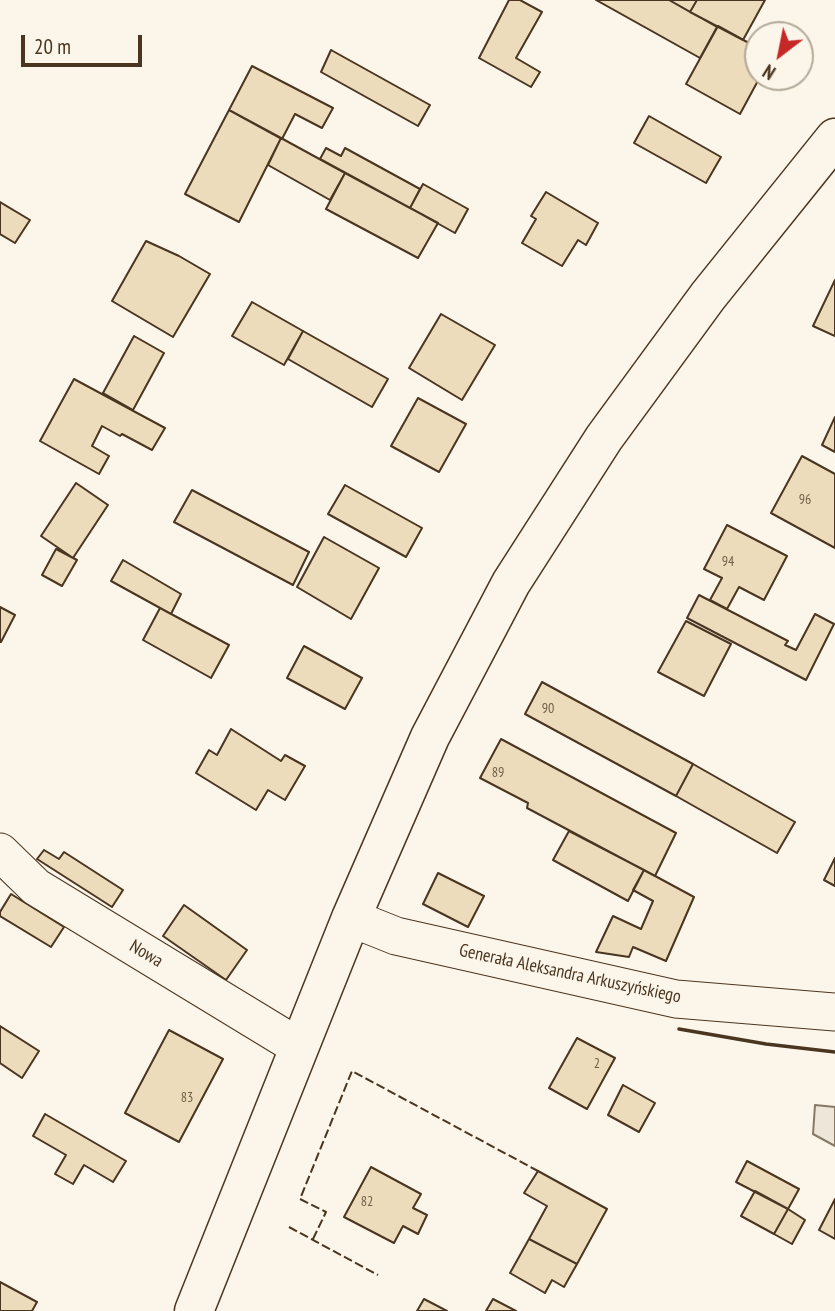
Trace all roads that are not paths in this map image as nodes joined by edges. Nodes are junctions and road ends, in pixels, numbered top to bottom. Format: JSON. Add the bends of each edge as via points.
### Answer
{"nodes":[{"id":1,"x":835,"y":138,"type":"edge"},
{"id":2,"x":0,"y":852,"type":"edge"},
{"id":3,"x":351,"y":918,"type":"junction"},
{"id":4,"x":835,"y":1012,"type":"edge"},
{"id":5,"x":299,"y":1047,"type":"junction"},
{"id":6,"x":194,"y":1311,"type":"edge"}],
"edges":[{"from":1,"to":3,"type":"main road","via":[[708,296],[604,438],[511,583],[430,737]]},
{"from":2,"to":5,"type":"street","name":"Nowa","via":[[36,887]]},
{"from":3,"to":4,"type":"street","name":"Generała Aleksandra Arkuszyńskiego","via":[[396,936],[676,999]]},
{"from":3,"to":5,"type":"main road"},
{"from":5,"to":6,"type":"main road"}]}
